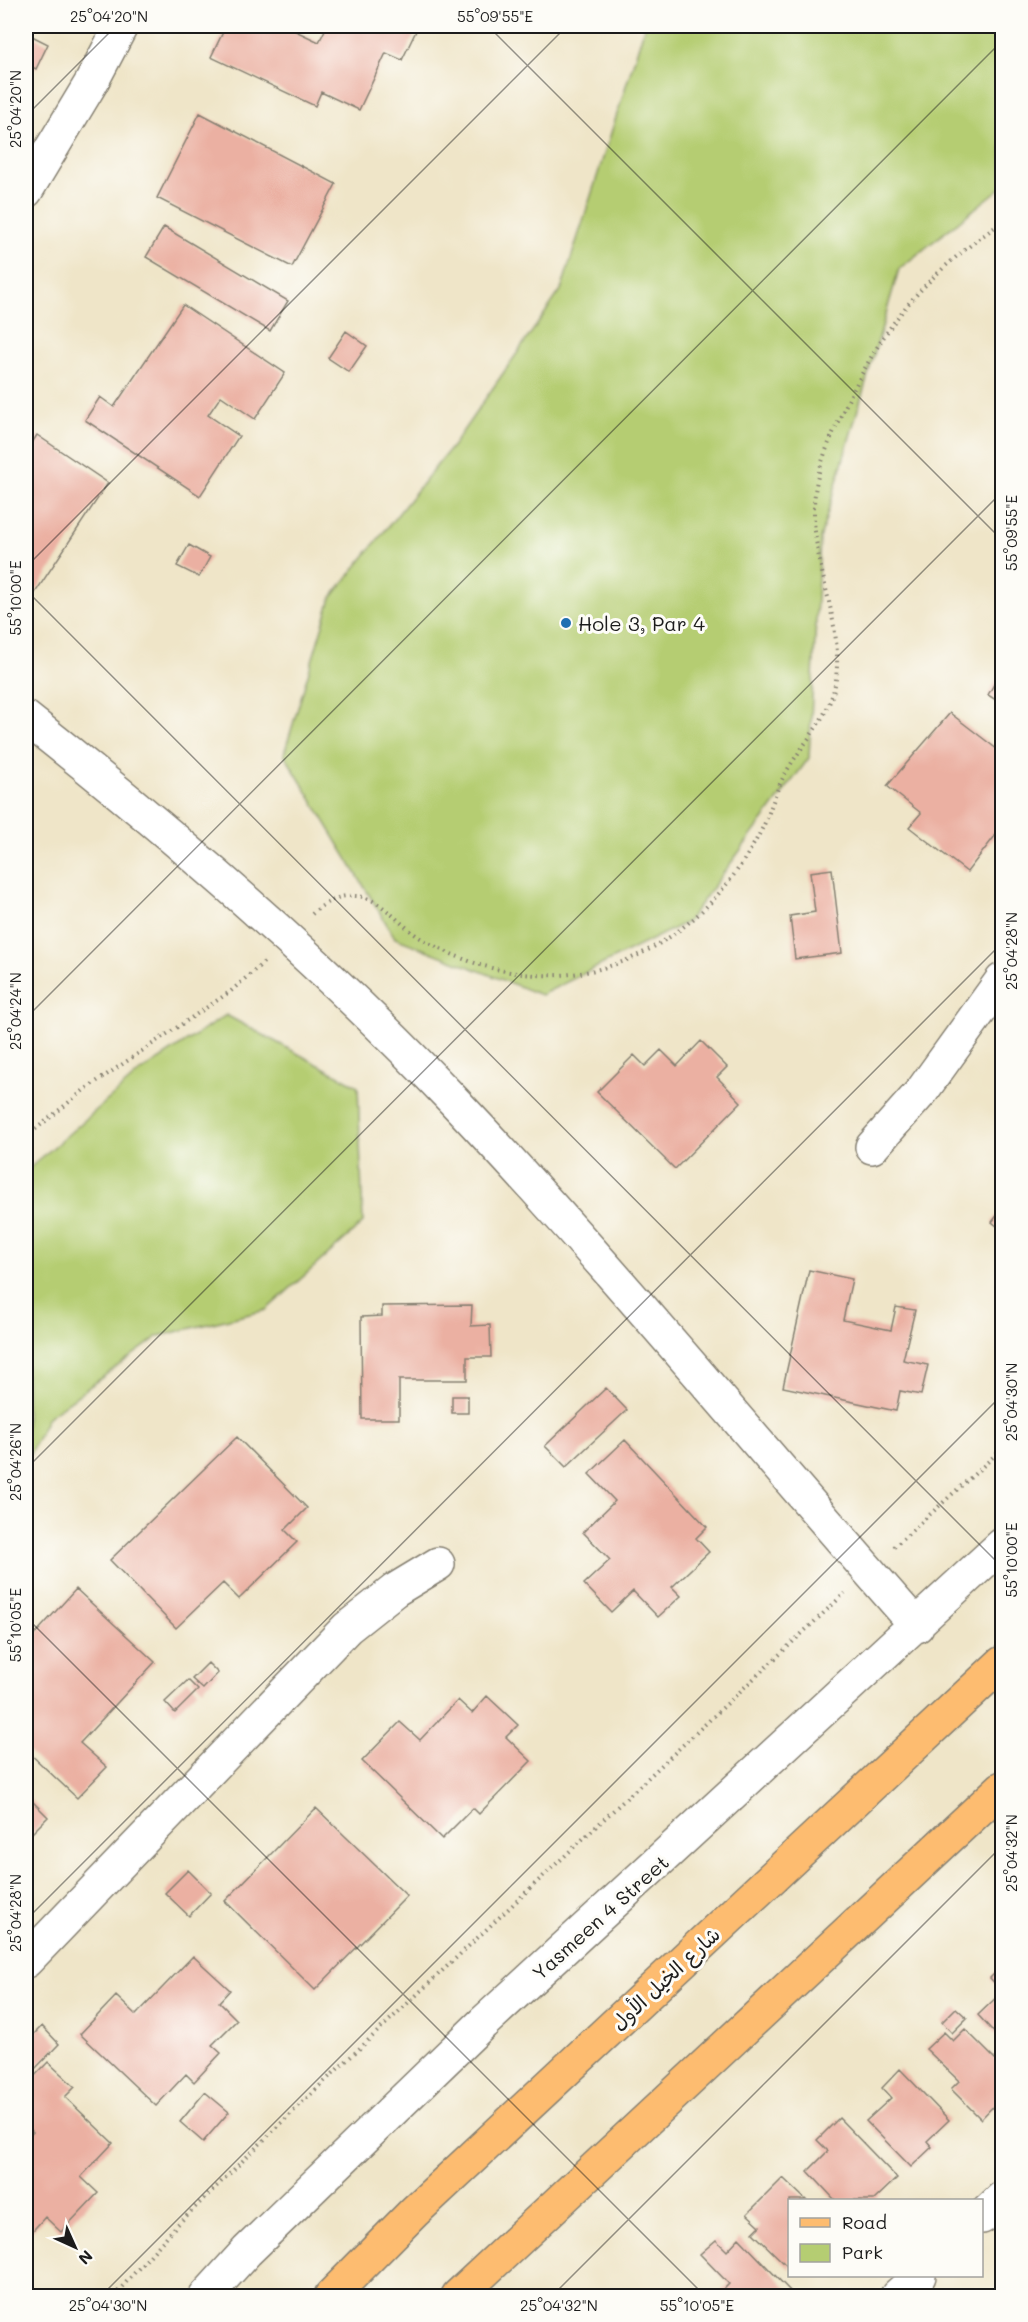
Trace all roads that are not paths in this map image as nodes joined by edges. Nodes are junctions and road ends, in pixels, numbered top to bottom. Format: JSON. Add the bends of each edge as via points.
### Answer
{"nodes":[{"id":1,"x":121,"y":26,"type":"edge"},
{"id":2,"x":26,"y":192,"type":"edge"},
{"id":3,"x":26,"y":718,"type":"edge"},
{"id":4,"x":1002,"y":980,"type":"edge"},
{"id":5,"x":872,"y":1147,"type":"dead end"},
{"id":6,"x":1002,"y":1545,"type":"edge"},
{"id":7,"x":438,"y":1564,"type":"dead end"},
{"id":8,"x":917,"y":1626,"type":"junction"},
{"id":9,"x":1002,"y":1662,"type":"edge"},
{"id":10,"x":1002,"y":1788,"type":"edge"},
{"id":11,"x":26,"y":1961,"type":"edge"},
{"id":12,"x":1002,"y":2198,"type":"edge"},
{"id":13,"x":983,"y":2215,"type":"edge"},
{"id":14,"x":918,"y":2277,"type":"edge"},
{"id":15,"x":206,"y":2296,"type":"edge"},
{"id":16,"x":331,"y":2296,"type":"edge"},
{"id":17,"x":458,"y":2296,"type":"edge"},
{"id":18,"x":897,"y":2296,"type":"edge"}],
"edges":[{"from":1,"to":2,"type":"street"},
{"from":3,"to":8,"type":"street","via":[[124,796],[287,938],[478,1127],[611,1273]]},
{"from":4,"to":5,"type":"street","via":[[922,1090]]},
{"from":6,"to":8,"type":"street","name":"Yasmeen 4 Street"},
{"from":7,"to":11,"type":"street","via":[[346,1628]]},
{"from":8,"to":15,"type":"street","name":"Yasmeen 4 Street","via":[[483,2023],[306,2193]]},
{"from":9,"to":16,"type":"main road","name":"شارع الخيل الأول","via":[[414,2212]]},
{"from":10,"to":17,"type":"main road"},
{"from":12,"to":13,"type":"street"},
{"from":14,"to":18,"type":"street"}]}
